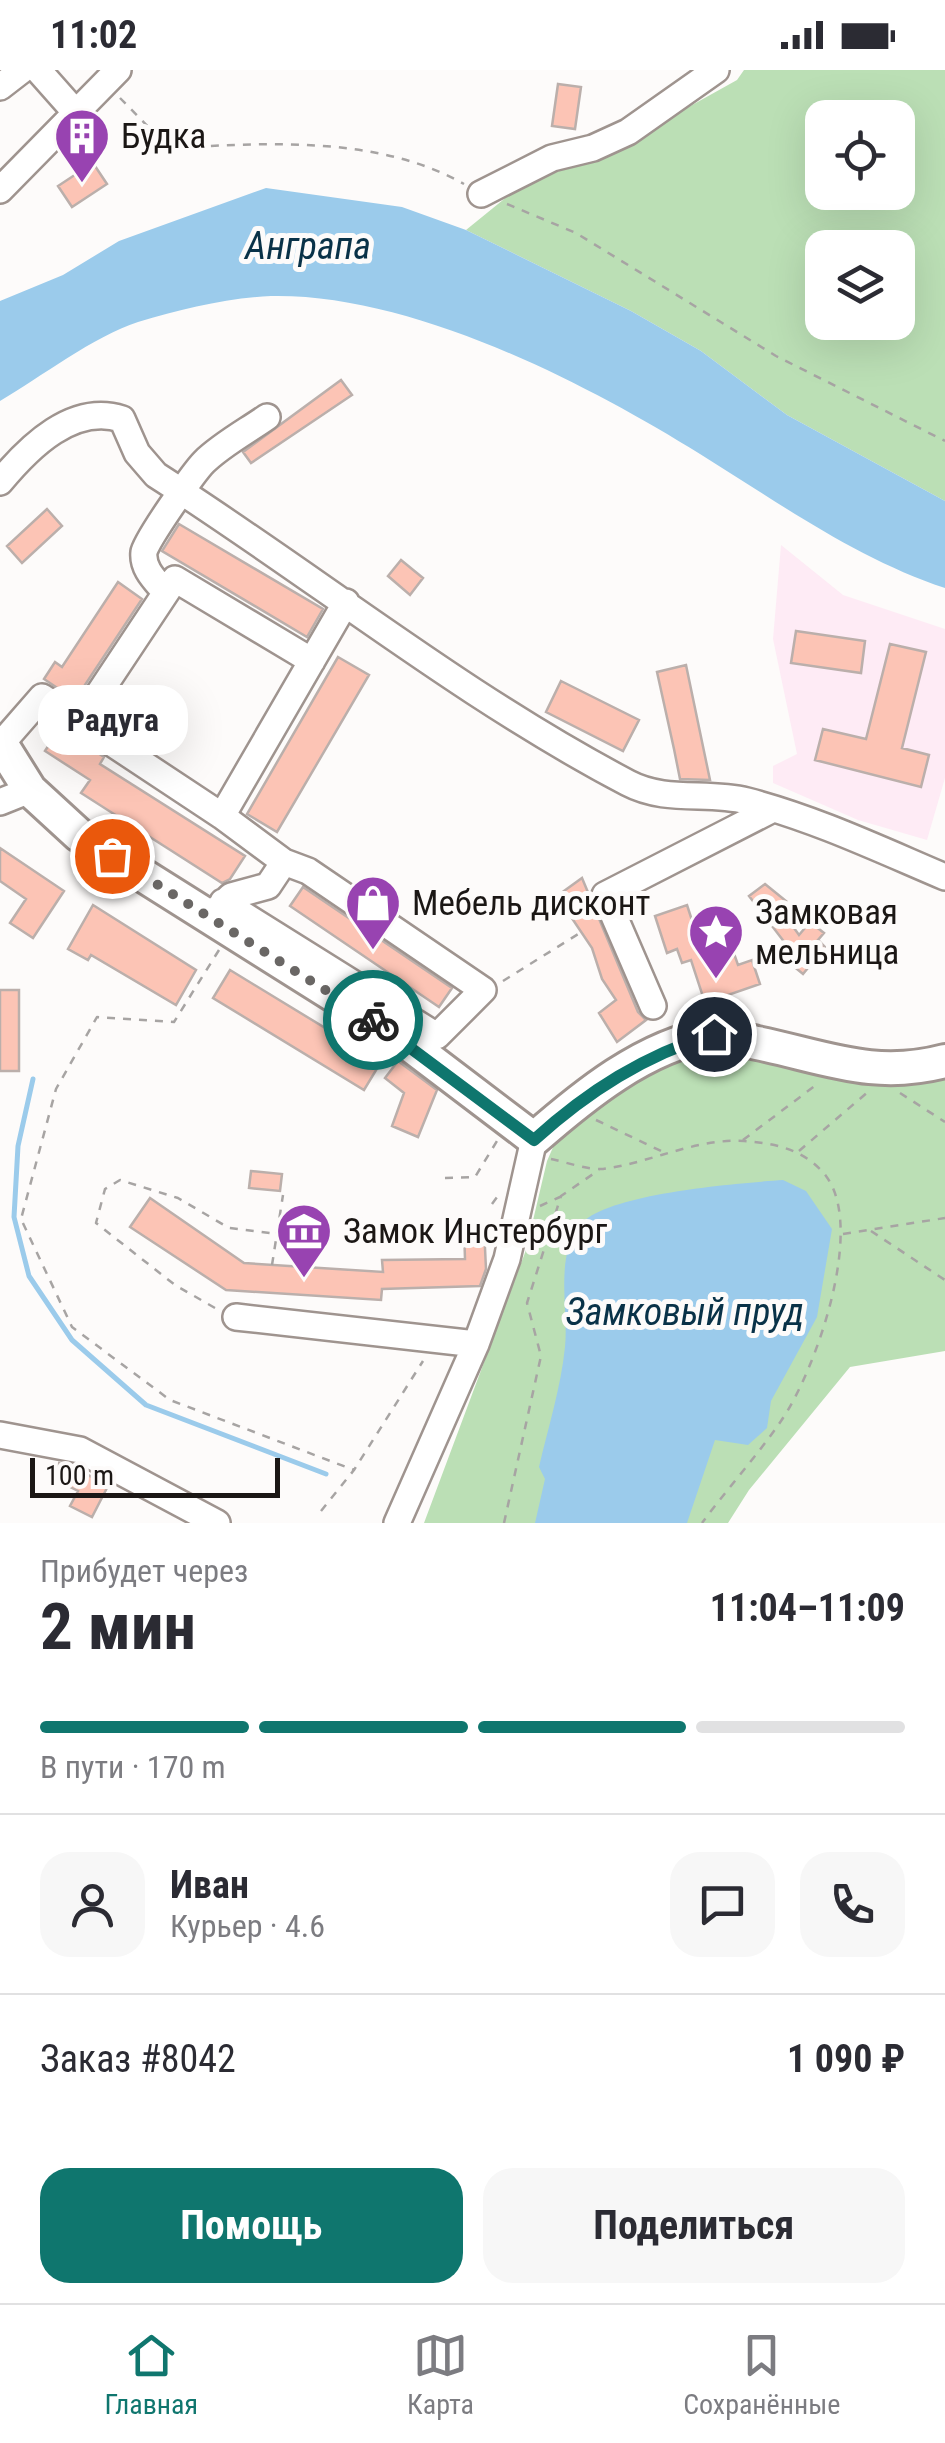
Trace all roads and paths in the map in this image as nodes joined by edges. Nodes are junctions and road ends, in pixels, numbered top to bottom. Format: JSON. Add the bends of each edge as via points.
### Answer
{"nodes":[{"id":1,"x":22,"y":70,"type":"edge"},
{"id":2,"x":38,"y":70,"type":"edge"},
{"id":3,"x":716,"y":70,"type":"edge"},
{"id":4,"x":117,"y":82,"type":"edge"},
{"id":5,"x":0,"y":87,"type":"edge"},
{"id":6,"x":77,"y":114,"type":"junction"},
{"id":7,"x":0,"y":190,"type":"edge"},
{"id":8,"x":482,"y":194,"type":"junction"},
{"id":9,"x":267,"y":417,"type":"dead end"},
{"id":10,"x":945,"y":441,"type":"edge"},
{"id":11,"x":0,"y":482,"type":"edge"},
{"id":12,"x":185,"y":493,"type":"junction"},
{"id":13,"x":165,"y":592,"type":"junction"},
{"id":14,"x":346,"y":602,"type":"junction"},
{"id":15,"x":312,"y":661,"type":"junction"},
{"id":16,"x":80,"y":722,"type":"junction"},
{"id":17,"x":1,"y":743,"type":"edge"},
{"id":18,"x":15,"y":796,"type":"edge"},
{"id":19,"x":769,"y":810,"type":"junction"},
{"id":20,"x":222,"y":816,"type":"junction"},
{"id":21,"x":284,"y":862,"type":"junction"},
{"id":22,"x":945,"y":877,"type":"edge"},
{"id":23,"x":221,"y":917,"type":"junction"},
{"id":24,"x":582,"y":932,"type":"dead end"},
{"id":25,"x":484,"y":990,"type":"junction"},
{"id":26,"x":652,"y":1006,"type":"dead end"},
{"id":27,"x":945,"y":1060,"type":"edge"},
{"id":28,"x":881,"y":1081,"type":"dead end"},
{"id":29,"x":816,"y":1085,"type":"dead end"},
{"id":30,"x":897,"y":1092,"type":"dead end"},
{"id":31,"x":582,"y":1113,"type":"dead end"},
{"id":32,"x":945,"y":1122,"type":"edge"},
{"id":33,"x":742,"y":1141,"type":"junction"},
{"id":34,"x":542,"y":1149,"type":"junction"},
{"id":35,"x":492,"y":1150,"type":"dead end"},
{"id":36,"x":662,"y":1151,"type":"junction"},
{"id":37,"x":799,"y":1151,"type":"junction"},
{"id":38,"x":601,"y":1169,"type":"junction"},
{"id":39,"x":445,"y":1178,"type":"dead end"},
{"id":40,"x":283,"y":1195,"type":"dead end"},
{"id":41,"x":498,"y":1196,"type":"dead end"},
{"id":42,"x":561,"y":1196,"type":"junction"},
{"id":43,"x":492,"y":1204,"type":"dead end"},
{"id":44,"x":539,"y":1206,"type":"dead end"},
{"id":45,"x":945,"y":1218,"type":"edge"},
{"id":46,"x":870,"y":1230,"type":"junction"},
{"id":47,"x":277,"y":1234,"type":"junction"},
{"id":48,"x":842,"y":1234,"type":"junction"},
{"id":49,"x":272,"y":1265,"type":"dead end"},
{"id":50,"x":945,"y":1280,"type":"edge"},
{"id":51,"x":236,"y":1317,"type":"joint"},
{"id":52,"x":437,"y":1338,"type":"junction"},
{"id":53,"x":476,"y":1344,"type":"junction"},
{"id":54,"x":0,"y":1435,"type":"edge"},
{"id":55,"x":354,"y":1470,"type":"junction"},
{"id":56,"x":406,"y":1496,"type":"junction"},
{"id":57,"x":321,"y":1512,"type":"dead end"},
{"id":58,"x":217,"y":1523,"type":"edge"},
{"id":59,"x":380,"y":1523,"type":"edge"},
{"id":60,"x":396,"y":1523,"type":"edge"},
{"id":61,"x":504,"y":1523,"type":"edge"},
{"id":62,"x":702,"y":1523,"type":"edge"}],
"edges":[{"from":1,"to":5,"type":"street"},
{"from":2,"to":6,"type":"street"},
{"from":3,"to":8,"type":"street","via":[[628,132],[552,158]]},
{"from":4,"to":6,"type":"street"},
{"from":4,"to":8,"type":"path","via":[[169,148],[286,142],[426,162]]},
{"from":6,"to":7,"type":"street"},
{"from":8,"to":10,"type":"path","via":[[576,233],[776,356]]},
{"from":9,"to":12,"type":"street","via":[[203,463]]},
{"from":11,"to":12,"type":"street","via":[[64,424],[104,413],[122,419],[137,453]]},
{"from":12,"to":13,"type":"street","via":[[153,529],[144,553],[146,568]]},
{"from":12,"to":14,"type":"street"},
{"from":13,"to":15,"type":"street","via":[[174,579]]},
{"from":13,"to":16,"type":"street"},
{"from":14,"to":15,"type":"street"},
{"from":14,"to":19,"type":"street","via":[[466,689],[630,784],[664,796],[746,801]]},
{"from":15,"to":20,"type":"street"},
{"from":16,"to":17,"type":"street","via":[[42,697]]},
{"from":16,"to":20,"type":"street"},
{"from":17,"to":18,"type":"main road"},
{"from":18,"to":23,"type":"main road"},
{"from":19,"to":22,"type":"street","via":[[810,818]]},
{"from":19,"to":26,"type":"street","via":[[605,895]]},
{"from":20,"to":21,"type":"street"},
{"from":21,"to":23,"type":"street","via":[[268,886]]},
{"from":21,"to":25,"type":"street","via":[[308,871]]},
{"from":23,"to":25,"type":"street","via":[[437,1036]]},
{"from":23,"to":34,"type":"main road","via":[[397,1035]]},
{"from":23,"to":55,"type":"path","via":[[174,1022],[97,1016],[56,1090],[21,1218],[72,1327],[170,1400]]},
{"from":24,"to":25,"type":"path"},
{"from":27,"to":34,"type":"main road","via":[[879,1071],[714,1034],[607,1081]]},
{"from":28,"to":37,"type":"path"},
{"from":29,"to":33,"type":"path"},
{"from":30,"to":32,"type":"path"},
{"from":31,"to":36,"type":"path"},
{"from":33,"to":36,"type":"path"},
{"from":33,"to":37,"type":"path"},
{"from":34,"to":38,"type":"path"},
{"from":34,"to":53,"type":"street"},
{"from":35,"to":39,"type":"path","via":[[475,1177]]},
{"from":36,"to":38,"type":"path"},
{"from":37,"to":48,"type":"path","via":[[828,1178]]},
{"from":38,"to":42,"type":"path"},
{"from":40,"to":47,"type":"path"},
{"from":41,"to":43,"type":"path"},
{"from":42,"to":44,"type":"path"},
{"from":42,"to":61,"type":"path","via":[[527,1303],[542,1356]]},
{"from":45,"to":46,"type":"path"},
{"from":46,"to":48,"type":"path"},
{"from":46,"to":50,"type":"path"},
{"from":47,"to":49,"type":"path"},
{"from":47,"to":51,"type":"path","via":[[230,1228],[148,1185],[120,1180],[105,1189],[96,1223],[174,1285]]},
{"from":48,"to":62,"type":"path","via":[[818,1346],[782,1420]]},
{"from":51,"to":52,"type":"street"},
{"from":52,"to":53,"type":"street"},
{"from":52,"to":55,"type":"path"},
{"from":53,"to":56,"type":"street"},
{"from":54,"to":58,"type":"street","via":[[80,1450]]},
{"from":55,"to":57,"type":"path"},
{"from":56,"to":59,"type":"street"},
{"from":56,"to":60,"type":"street"}]}
